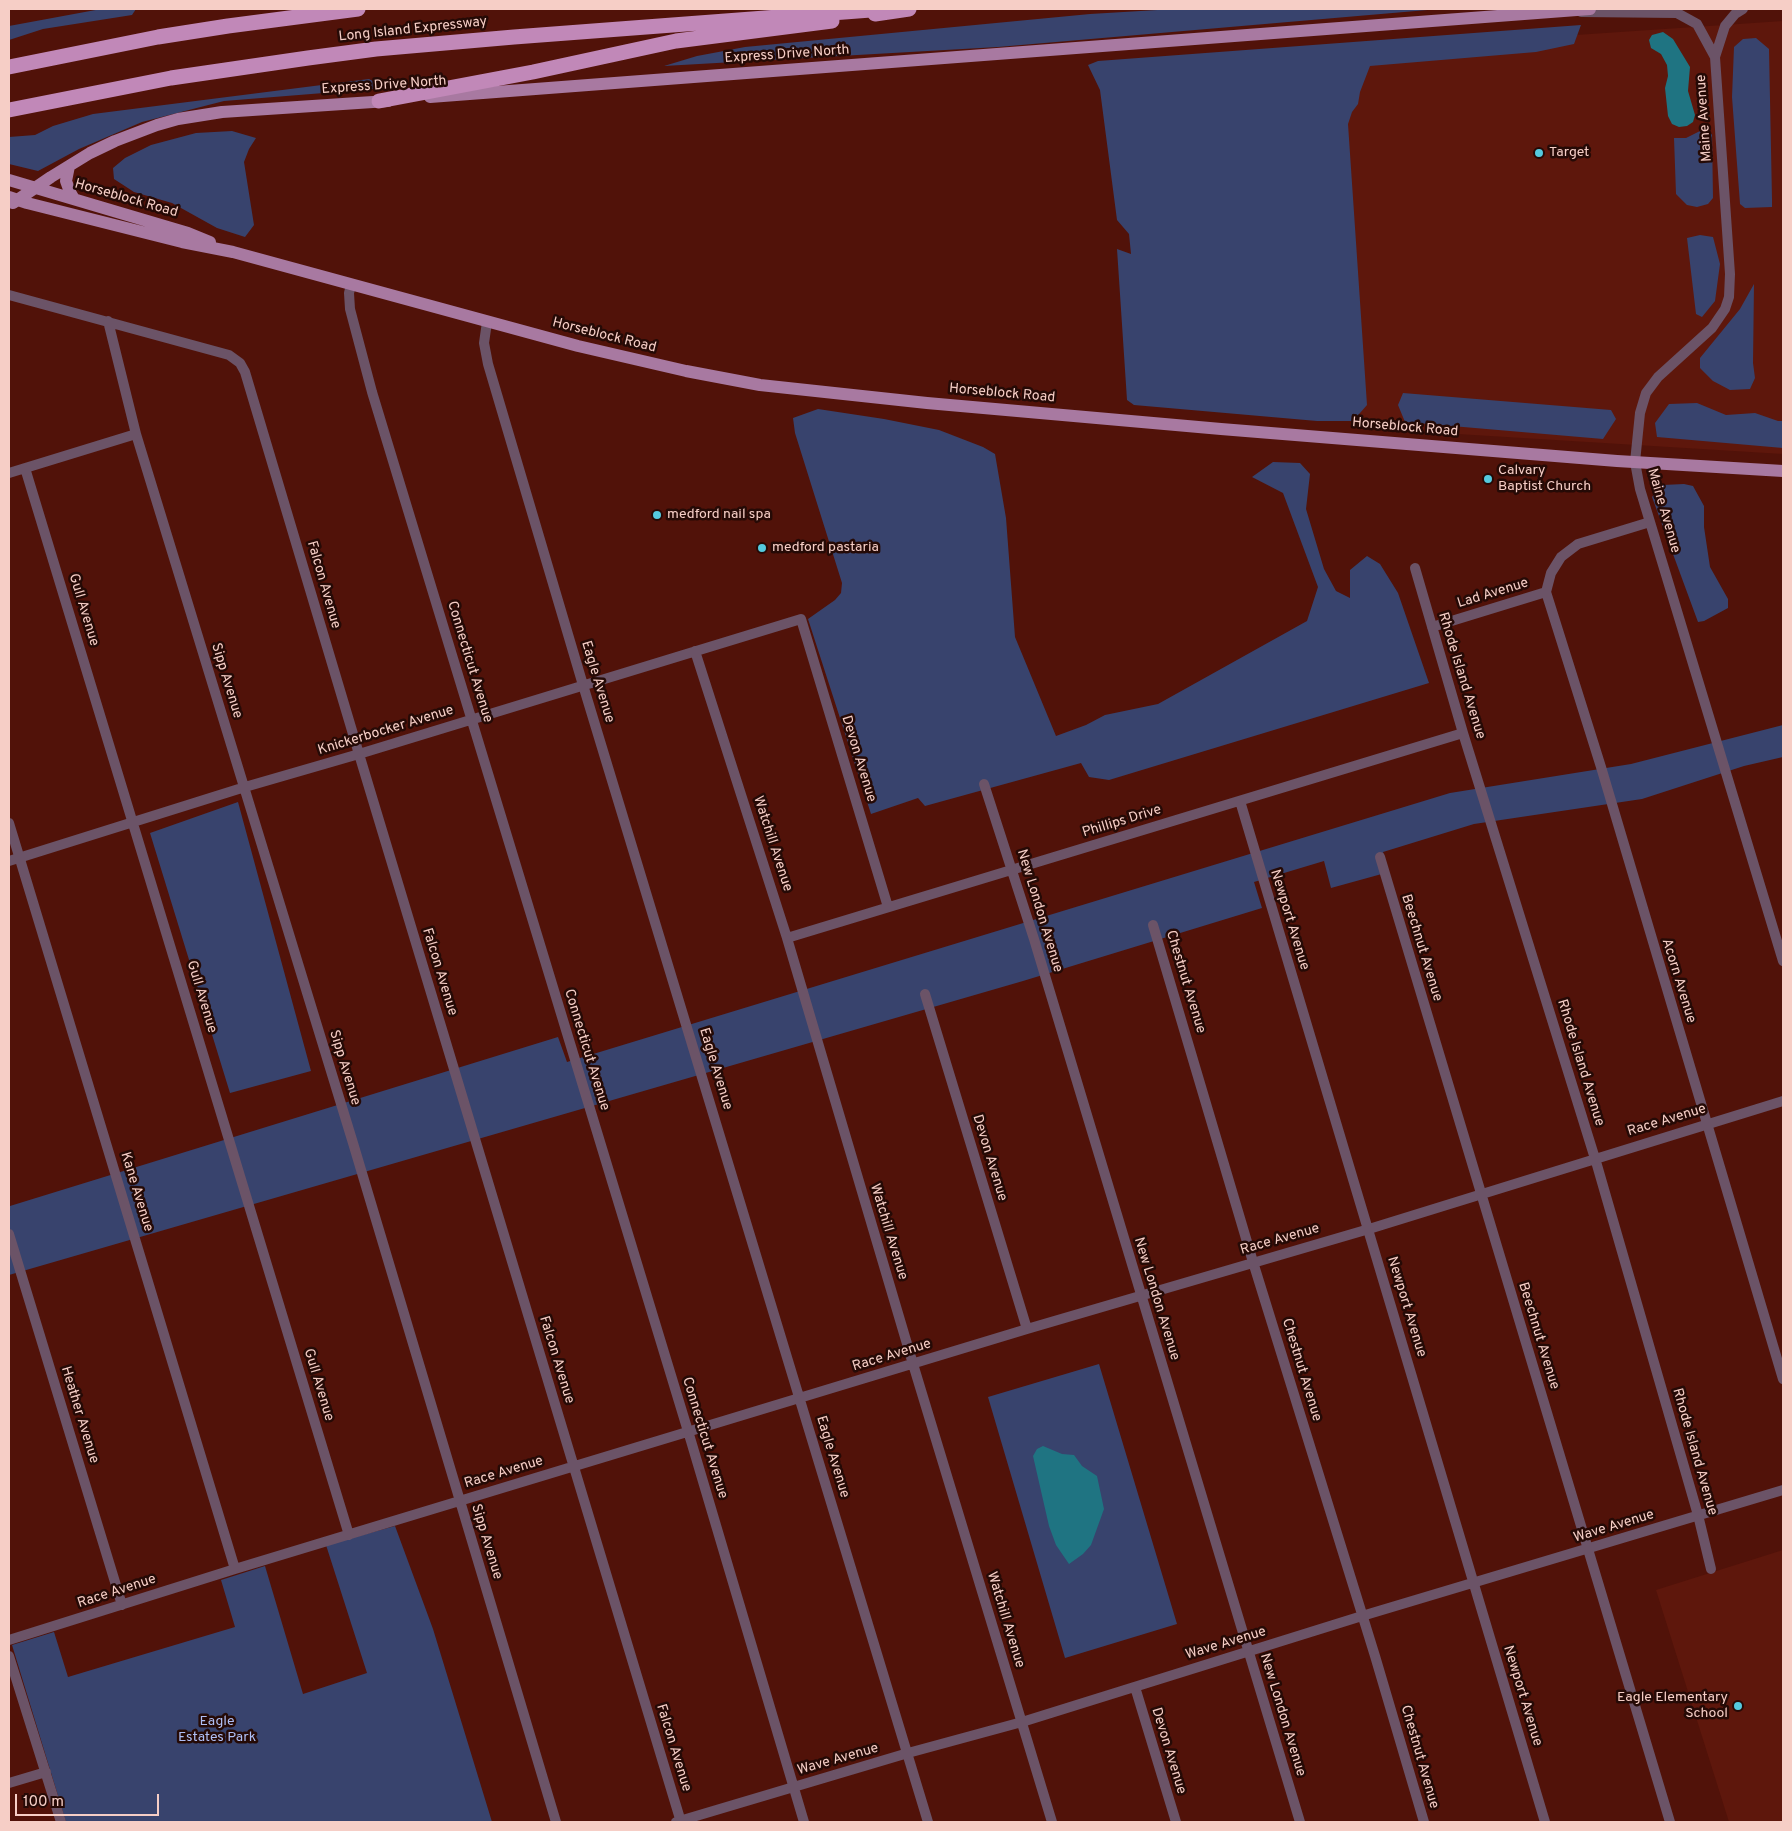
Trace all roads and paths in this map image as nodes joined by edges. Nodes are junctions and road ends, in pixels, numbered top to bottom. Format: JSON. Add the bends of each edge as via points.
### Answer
{"nodes":[{"id":1,"x":358,"y":9,"type":"edge"},
{"id":2,"x":884,"y":9,"type":"edge"},
{"id":3,"x":909,"y":9,"type":"edge"},
{"id":4,"x":1590,"y":9,"type":"edge"},
{"id":5,"x":1743,"y":9,"type":"edge"},
{"id":6,"x":1536,"y":13,"type":"junction"},
{"id":7,"x":1714,"y":57,"type":"junction"},
{"id":8,"x":9,"y":67,"type":"edge"},
{"id":9,"x":379,"y":101,"type":"junction"},
{"id":10,"x":9,"y":110,"type":"edge"},
{"id":11,"x":69,"y":166,"type":"junction"},
{"id":12,"x":9,"y":180,"type":"edge"},
{"id":13,"x":34,"y":188,"type":"junction"},
{"id":14,"x":74,"y":199,"type":"junction"},
{"id":15,"x":12,"y":201,"type":"edge"},
{"id":16,"x":233,"y":252,"type":"junction"},
{"id":17,"x":351,"y":285,"type":"junction"},
{"id":18,"x":9,"y":295,"type":"edge"},
{"id":19,"x":108,"y":321,"type":"junction"},
{"id":20,"x":487,"y":322,"type":"junction"},
{"id":21,"x":136,"y":434,"type":"junction"},
{"id":22,"x":1635,"y":462,"type":"junction"},
{"id":23,"x":25,"y":468,"type":"junction"},
{"id":24,"x":1783,"y":471,"type":"edge"},
{"id":25,"x":9,"y":473,"type":"edge"},
{"id":26,"x":1650,"y":522,"type":"junction"},
{"id":27,"x":1415,"y":568,"type":"dead end"},
{"id":28,"x":1546,"y":592,"type":"junction"},
{"id":29,"x":801,"y":619,"type":"joint"},
{"id":30,"x":1432,"y":627,"type":"junction"},
{"id":31,"x":695,"y":651,"type":"junction"},
{"id":32,"x":583,"y":685,"type":"junction"},
{"id":33,"x":472,"y":720,"type":"junction"},
{"id":34,"x":1464,"y":733,"type":"junction"},
{"id":35,"x":359,"y":754,"type":"junction"},
{"id":36,"x":984,"y":784,"type":"dead end"},
{"id":37,"x":245,"y":787,"type":"junction"},
{"id":38,"x":1240,"y":801,"type":"junction"},
{"id":39,"x":9,"y":823,"type":"edge"},
{"id":40,"x":133,"y":823,"type":"junction"},
{"id":41,"x":1380,"y":857,"type":"dead end"},
{"id":42,"x":19,"y":858,"type":"junction"},
{"id":43,"x":9,"y":861,"type":"edge"},
{"id":44,"x":1011,"y":870,"type":"junction"},
{"id":45,"x":888,"y":907,"type":"junction"},
{"id":46,"x":1153,"y":925,"type":"dead end"},
{"id":47,"x":788,"y":938,"type":"junction"},
{"id":48,"x":1783,"y":961,"type":"edge"},
{"id":49,"x":925,"y":994,"type":"dead end"},
{"id":50,"x":1783,"y":1101,"type":"edge"},
{"id":51,"x":1706,"y":1124,"type":"junction"},
{"id":52,"x":1594,"y":1158,"type":"junction"},
{"id":53,"x":1481,"y":1194,"type":"junction"},
{"id":54,"x":1368,"y":1229,"type":"junction"},
{"id":55,"x":9,"y":1234,"type":"edge"},
{"id":56,"x":1254,"y":1262,"type":"junction"},
{"id":57,"x":1141,"y":1296,"type":"junction"},
{"id":58,"x":1027,"y":1329,"type":"junction"},
{"id":59,"x":913,"y":1364,"type":"junction"},
{"id":60,"x":1783,"y":1379,"type":"edge"},
{"id":61,"x":800,"y":1399,"type":"junction"},
{"id":62,"x":688,"y":1432,"type":"junction"},
{"id":63,"x":573,"y":1466,"type":"junction"},
{"id":64,"x":1783,"y":1490,"type":"edge"},
{"id":65,"x":459,"y":1501,"type":"junction"},
{"id":66,"x":1698,"y":1515,"type":"junction"},
{"id":67,"x":349,"y":1535,"type":"junction"},
{"id":68,"x":1589,"y":1549,"type":"junction"},
{"id":69,"x":235,"y":1569,"type":"junction"},
{"id":70,"x":1711,"y":1569,"type":"dead end"},
{"id":71,"x":1474,"y":1584,"type":"junction"},
{"id":72,"x":122,"y":1605,"type":"junction"},
{"id":73,"x":1362,"y":1616,"type":"junction"},
{"id":74,"x":9,"y":1640,"type":"edge"},
{"id":75,"x":1248,"y":1652,"type":"junction"},
{"id":76,"x":9,"y":1656,"type":"edge"},
{"id":77,"x":1135,"y":1687,"type":"junction"},
{"id":78,"x":1022,"y":1722,"type":"junction"},
{"id":79,"x":908,"y":1753,"type":"junction"},
{"id":80,"x":46,"y":1772,"type":"junction"},
{"id":81,"x":9,"y":1782,"type":"edge"},
{"id":82,"x":794,"y":1787,"type":"junction"},
{"id":83,"x":61,"y":1822,"type":"edge"},
{"id":84,"x":556,"y":1822,"type":"edge"},
{"id":85,"x":679,"y":1822,"type":"edge"},
{"id":86,"x":804,"y":1822,"type":"edge"},
{"id":87,"x":928,"y":1822,"type":"edge"},
{"id":88,"x":1052,"y":1822,"type":"edge"},
{"id":89,"x":1176,"y":1822,"type":"edge"},
{"id":90,"x":1300,"y":1822,"type":"edge"},
{"id":91,"x":1424,"y":1822,"type":"edge"},
{"id":92,"x":1545,"y":1822,"type":"edge"},
{"id":93,"x":1670,"y":1822,"type":"edge"}],
"edges":[{"from":1,"to":8,"type":"highway","name":"Long Island Expressway","via":[[158,37]]},
{"from":2,"to":10,"type":"highway","name":"Long Island Expressway","via":[[366,50],[171,78]]},
{"from":3,"to":9,"type":"highway","via":[[807,26],[676,41]]},
{"from":4,"to":6,"type":"main road","name":"Express Drive North"},
{"from":5,"to":7,"type":"street","via":[[1725,26]]},
{"from":6,"to":7,"type":"street","via":[[1678,13],[1697,24]]},
{"from":6,"to":9,"type":"main road","name":"Express Drive North"},
{"from":7,"to":22,"type":"street","name":"Maine Avenue","via":[[1730,274],[1726,308],[1712,328],[1658,377],[1646,393],[1640,413]]},
{"from":9,"to":11,"type":"main road","name":"Express Drive North","via":[[231,112],[178,120],[115,141]]},
{"from":11,"to":13,"type":"main road","name":"Express Drive North"},
{"from":11,"to":14,"type":"main road","via":[[66,181]]},
{"from":12,"to":13,"type":"main road","name":"Horseblock Road"},
{"from":13,"to":14,"type":"main road","name":"Horseblock Road"},
{"from":13,"to":15,"type":"main road","name":"Express Drive North"},
{"from":14,"to":16,"type":"main road","name":"Horseblock Road","via":[[188,233]]},
{"from":15,"to":16,"type":"main road","name":"Horseblock Road"},
{"from":16,"to":17,"type":"main road","name":"Horseblock Road"},
{"from":17,"to":20,"type":"main road","name":"Horseblock Road"},
{"from":17,"to":33,"type":"street","name":"Connecticut Avenue","via":[[352,319]]},
{"from":18,"to":19,"type":"street","name":"Falcon Avenue"},
{"from":19,"to":21,"type":"street","name":"Sipp Avenue"},
{"from":19,"to":35,"type":"street","name":"Falcon Avenue","via":[[230,355],[240,363]]},
{"from":20,"to":22,"type":"main road","name":"Horseblock Road","via":[[686,371],[795,390]]},
{"from":20,"to":32,"type":"street","name":"Eagle Avenue","via":[[484,343],[488,364]]},
{"from":21,"to":23,"type":"street"},
{"from":21,"to":37,"type":"street","name":"Sipp Avenue"},
{"from":22,"to":24,"type":"main road","name":"Horseblock Road"},
{"from":22,"to":26,"type":"street","name":"Maine Avenue"},
{"from":23,"to":25,"type":"street"},
{"from":23,"to":40,"type":"street","name":"Gull Avenue"},
{"from":26,"to":28,"type":"street","name":"Lad Avenue","via":[[1578,544],[1560,557],[1551,572]]},
{"from":26,"to":48,"type":"street","name":"Maine Avenue"},
{"from":27,"to":30,"type":"street","name":"Rhode Island Avenue"},
{"from":28,"to":30,"type":"street","name":"Lad Avenue"},
{"from":28,"to":51,"type":"street","name":"Acorn Avenue"},
{"from":29,"to":31,"type":"street","name":"Knickerbocker Avenue"},
{"from":29,"to":45,"type":"street","name":"Devon Avenue"},
{"from":30,"to":34,"type":"street","name":"Rhode Island Avenue"},
{"from":31,"to":32,"type":"street","name":"Knickerbocker Avenue"},
{"from":31,"to":47,"type":"street","name":"Watchill Avenue"},
{"from":32,"to":33,"type":"street","name":"Knickerbocker Avenue"},
{"from":32,"to":61,"type":"street","name":"Eagle Avenue"},
{"from":33,"to":35,"type":"street","name":"Knickerbocker Avenue"},
{"from":33,"to":62,"type":"street","name":"Connecticut Avenue"},
{"from":34,"to":38,"type":"street","name":"Phillips Drive"},
{"from":34,"to":52,"type":"street","name":"Rhode Island Avenue"},
{"from":35,"to":37,"type":"street","name":"Knickerbocker Avenue"},
{"from":35,"to":63,"type":"street","name":"Falcon Avenue"},
{"from":36,"to":44,"type":"street","name":"New London Avenue"},
{"from":37,"to":40,"type":"street","name":"Knickerbocker Avenue"},
{"from":37,"to":65,"type":"street","name":"Sipp Avenue"},
{"from":38,"to":44,"type":"street","name":"Phillips Drive"},
{"from":38,"to":54,"type":"street","name":"Newport Avenue"},
{"from":39,"to":42,"type":"street","name":"Kane Avenue"},
{"from":40,"to":42,"type":"street","name":"Knickerbocker Avenue"},
{"from":40,"to":67,"type":"street","name":"Gull Avenue"},
{"from":41,"to":53,"type":"street","name":"Beechnut Avenue"},
{"from":42,"to":43,"type":"street","name":"Knickerbocker Avenue"},
{"from":42,"to":69,"type":"street","name":"Kane Avenue"},
{"from":44,"to":45,"type":"street","name":"Phillips Drive"},
{"from":44,"to":57,"type":"street","name":"New London Avenue"},
{"from":45,"to":47,"type":"street","name":"Phillips Drive"},
{"from":46,"to":56,"type":"street","name":"Chestnut Avenue"},
{"from":47,"to":59,"type":"street","name":"Watchill Avenue"},
{"from":49,"to":58,"type":"street","name":"Devon Avenue"},
{"from":50,"to":51,"type":"street","name":"Race Avenue"},
{"from":51,"to":52,"type":"street","name":"Race Avenue"},
{"from":51,"to":60,"type":"street","name":"Acorn Avenue"},
{"from":52,"to":53,"type":"street","name":"Race Avenue"},
{"from":52,"to":66,"type":"street","name":"Rhode Island Avenue"},
{"from":53,"to":54,"type":"street","name":"Race Avenue"},
{"from":53,"to":68,"type":"street","name":"Beechnut Avenue"},
{"from":54,"to":56,"type":"street","name":"Race Avenue"},
{"from":54,"to":71,"type":"street","name":"Newport Avenue"},
{"from":55,"to":72,"type":"street","name":"Heather Avenue"},
{"from":56,"to":57,"type":"street","name":"Race Avenue"},
{"from":56,"to":73,"type":"street","name":"Chestnut Avenue"},
{"from":57,"to":58,"type":"street","name":"Race Avenue"},
{"from":57,"to":75,"type":"street","name":"New London Avenue"},
{"from":58,"to":59,"type":"street","name":"Race Avenue"},
{"from":59,"to":61,"type":"street","name":"Race Avenue"},
{"from":59,"to":78,"type":"street","name":"Watchill Avenue"},
{"from":61,"to":62,"type":"street","name":"Race Avenue"},
{"from":61,"to":79,"type":"street","name":"Eagle Avenue"},
{"from":62,"to":63,"type":"street","name":"Race Avenue"},
{"from":62,"to":82,"type":"street","name":"Connecticut Avenue"},
{"from":63,"to":65,"type":"street","name":"Race Avenue"},
{"from":63,"to":85,"type":"street","name":"Falcon Avenue"},
{"from":64,"to":66,"type":"street","name":"Wave Avenue"},
{"from":65,"to":67,"type":"street","name":"Race Avenue"},
{"from":65,"to":84,"type":"street","name":"Sipp Avenue"},
{"from":66,"to":68,"type":"street","name":"Wave Avenue"},
{"from":66,"to":70,"type":"street","name":"Rhode Island Avenue"},
{"from":67,"to":69,"type":"street","name":"Race Avenue"},
{"from":68,"to":71,"type":"street","name":"Wave Avenue"},
{"from":68,"to":93,"type":"street","name":"Beechnut Avenue"},
{"from":69,"to":72,"type":"street","name":"Race Avenue"},
{"from":71,"to":73,"type":"street","name":"Wave Avenue"},
{"from":71,"to":92,"type":"street","name":"Newport Avenue"},
{"from":72,"to":74,"type":"street","name":"Race Avenue"},
{"from":73,"to":75,"type":"street","name":"Wave Avenue"},
{"from":73,"to":91,"type":"street","name":"Chestnut Avenue"},
{"from":75,"to":77,"type":"street","name":"Wave Avenue"},
{"from":75,"to":90,"type":"street","name":"New London Avenue"},
{"from":76,"to":80,"type":"street"},
{"from":77,"to":78,"type":"street","name":"Wave Avenue"},
{"from":77,"to":89,"type":"street","name":"Devon Avenue"},
{"from":78,"to":79,"type":"street","name":"Wave Avenue"},
{"from":78,"to":88,"type":"street","name":"Watchill Avenue"},
{"from":79,"to":82,"type":"street","name":"Wave Avenue"},
{"from":79,"to":87,"type":"street","name":"Eagle Avenue"},
{"from":80,"to":81,"type":"street"},
{"from":80,"to":83,"type":"street"},
{"from":82,"to":85,"type":"street","name":"Wave Avenue"},
{"from":82,"to":86,"type":"street","name":"Connecticut Avenue"}]}
